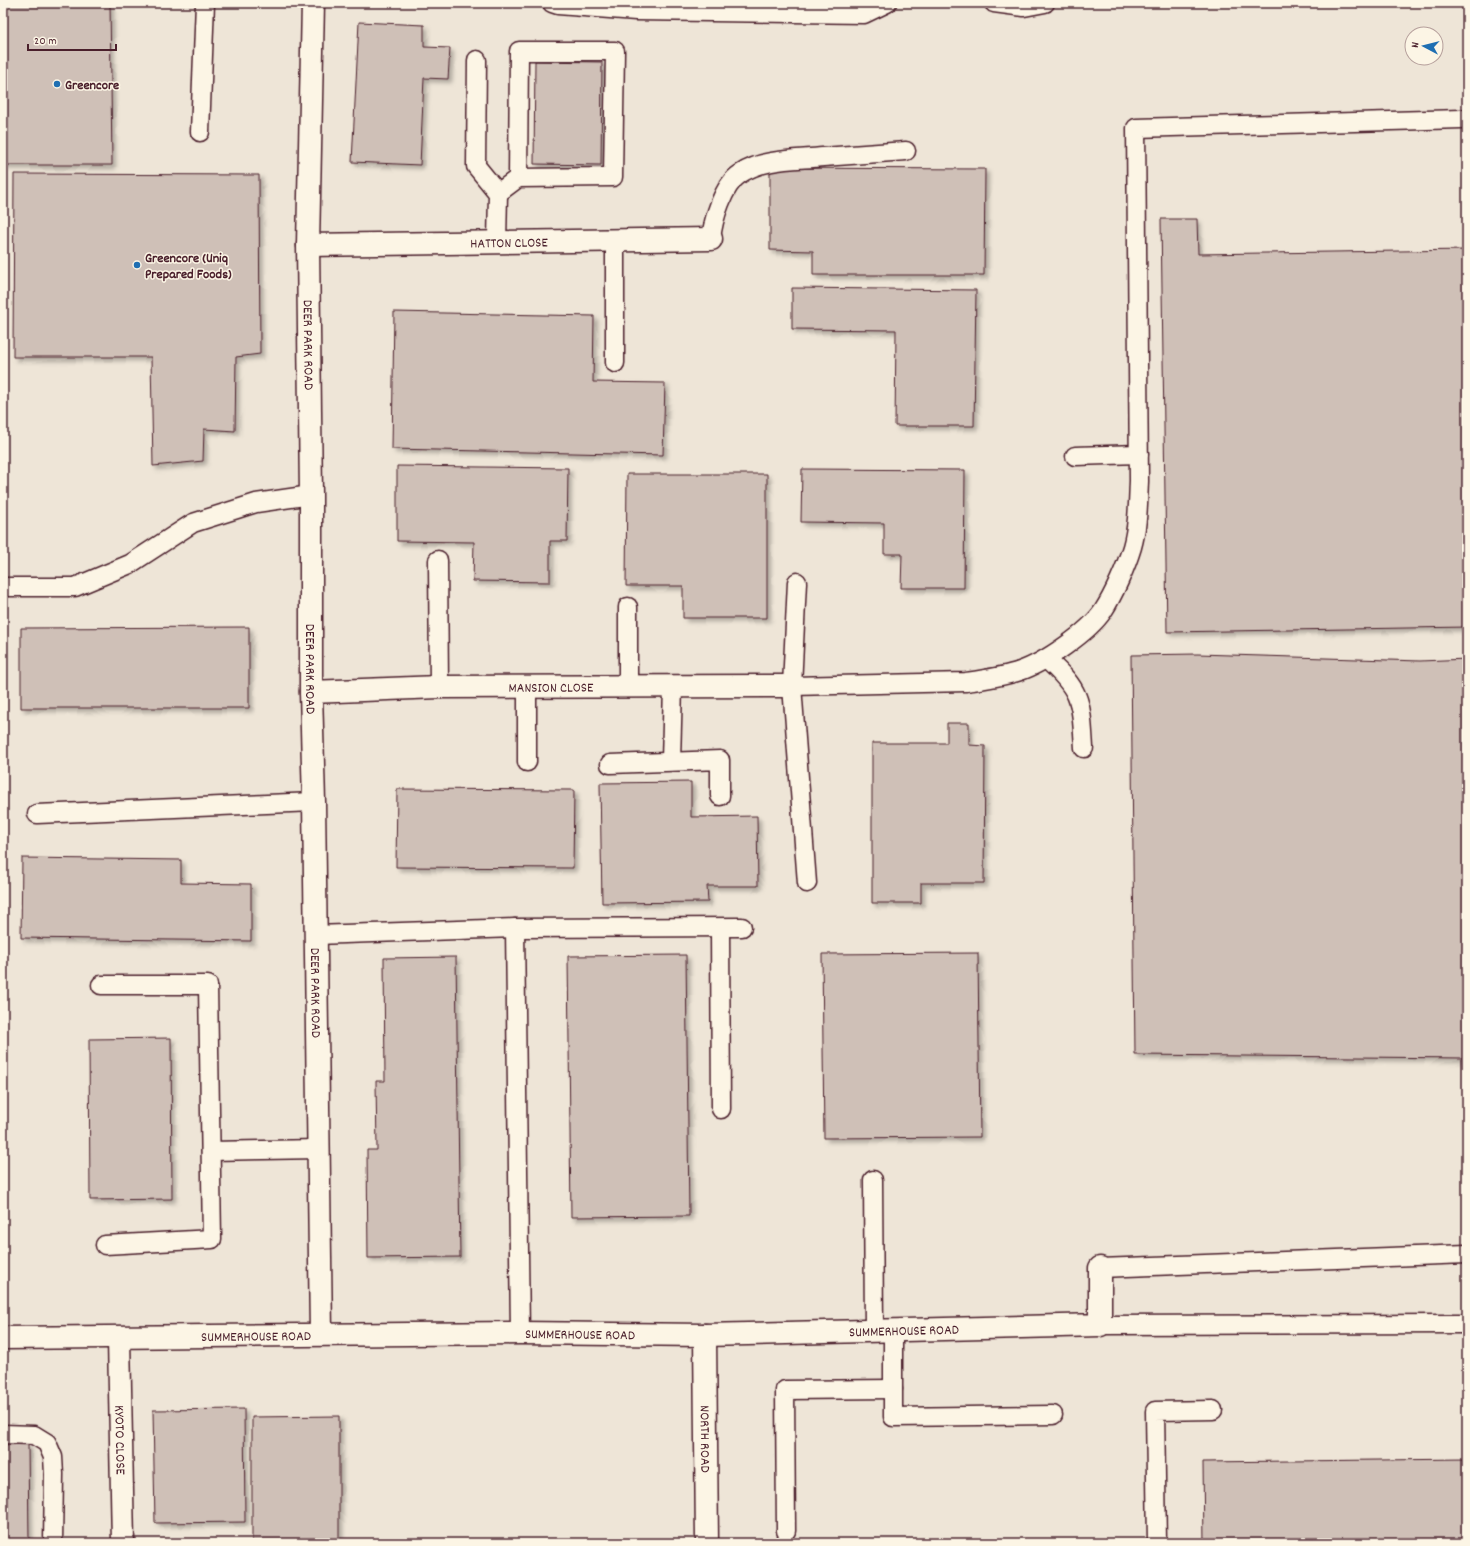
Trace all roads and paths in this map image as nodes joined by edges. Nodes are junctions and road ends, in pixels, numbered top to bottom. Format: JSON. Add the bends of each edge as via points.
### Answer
{"nodes":[{"id":1,"x":205,"y":3,"type":"edge"},
{"id":2,"x":313,"y":3,"type":"edge"},
{"id":3,"x":552,"y":3,"type":"edge"},
{"id":4,"x":887,"y":3,"type":"edge"},
{"id":5,"x":994,"y":3,"type":"edge"},
{"id":6,"x":1045,"y":3,"type":"edge"},
{"id":7,"x":477,"y":60,"type":"dead end"},
{"id":8,"x":1462,"y":119,"type":"dead end"},
{"id":9,"x":200,"y":132,"type":"dead end"},
{"id":10,"x":906,"y":151,"type":"dead end"},
{"id":11,"x":518,"y":178,"type":"junction"},
{"id":12,"x":498,"y":192,"type":"junction"},
{"id":13,"x":711,"y":239,"type":"joint"},
{"id":14,"x":615,"y":240,"type":"junction"},
{"id":15,"x":497,"y":242,"type":"junction"},
{"id":16,"x":308,"y":245,"type":"junction"},
{"id":17,"x":615,"y":363,"type":"dead end"},
{"id":18,"x":1139,"y":454,"type":"junction"},
{"id":19,"x":1076,"y":456,"type":"dead end"},
{"id":20,"x":311,"y":495,"type":"junction"},
{"id":21,"x":438,"y":560,"type":"dead end"},
{"id":22,"x":796,"y":582,"type":"dead end"},
{"id":23,"x":3,"y":587,"type":"edge"},
{"id":24,"x":628,"y":606,"type":"dead end"},
{"id":25,"x":1046,"y":659,"type":"junction"},
{"id":26,"x":628,"y":686,"type":"junction"},
{"id":27,"x":673,"y":686,"type":"junction"},
{"id":28,"x":792,"y":686,"type":"junction"},
{"id":29,"x":439,"y":687,"type":"junction"},
{"id":30,"x":526,"y":688,"type":"junction"},
{"id":31,"x":311,"y":692,"type":"junction"},
{"id":32,"x":1084,"y":748,"type":"dead end"},
{"id":33,"x":671,"y":761,"type":"junction"},
{"id":34,"x":527,"y":762,"type":"dead end"},
{"id":35,"x":610,"y":764,"type":"dead end"},
{"id":36,"x":720,"y":796,"type":"dead end"},
{"id":37,"x":314,"y":802,"type":"junction"},
{"id":38,"x":37,"y":814,"type":"dead end"},
{"id":39,"x":807,"y":883,"type":"dead end"},
{"id":40,"x":742,"y":927,"type":"dead end"},
{"id":41,"x":515,"y":928,"type":"junction"},
{"id":42,"x":720,"y":928,"type":"junction"},
{"id":43,"x":316,"y":935,"type":"junction"},
{"id":44,"x":101,"y":985,"type":"dead end"},
{"id":45,"x":722,"y":1110,"type":"dead end"},
{"id":46,"x":320,"y":1149,"type":"junction"},
{"id":47,"x":211,"y":1151,"type":"junction"},
{"id":48,"x":873,"y":1180,"type":"dead end"},
{"id":49,"x":105,"y":1245,"type":"dead end"},
{"id":50,"x":1467,"y":1254,"type":"edge"},
{"id":51,"x":1100,"y":1268,"type":"joint"},
{"id":52,"x":1467,"y":1324,"type":"edge"},
{"id":53,"x":1100,"y":1325,"type":"junction"},
{"id":54,"x":883,"y":1330,"type":"junction"},
{"id":55,"x":520,"y":1333,"type":"junction"},
{"id":56,"x":321,"y":1334,"type":"junction"},
{"id":57,"x":705,"y":1335,"type":"junction"},
{"id":58,"x":3,"y":1338,"type":"edge"},
{"id":59,"x":119,"y":1338,"type":"junction"},
{"id":60,"x":893,"y":1389,"type":"junction"},
{"id":61,"x":1213,"y":1410,"type":"dead end"},
{"id":62,"x":1053,"y":1415,"type":"dead end"},
{"id":63,"x":3,"y":1434,"type":"edge"},
{"id":64,"x":786,"y":1531,"type":"dead end"},
{"id":65,"x":53,"y":1543,"type":"edge"},
{"id":66,"x":123,"y":1543,"type":"edge"},
{"id":67,"x":707,"y":1543,"type":"edge"},
{"id":68,"x":1157,"y":1543,"type":"edge"}],
"edges":[{"from":1,"to":9,"type":"lane"},
{"from":2,"to":16,"type":"street","name":"DEER PARK ROAD"},
{"from":3,"to":4,"type":"lane","via":[[636,11],[864,14]]},
{"from":5,"to":6,"type":"lane","via":[[1024,7]]},
{"from":7,"to":12,"type":"lane","via":[[476,166]]},
{"from":8,"to":18,"type":"lane","via":[[1136,128]]},
{"from":10,"to":13,"type":"lane","via":[[778,161],[755,166],[739,174],[724,194],[713,219]]},
{"from":11,"to":11,"type":"lane","via":[[519,51],[615,51],[613,177]]},
{"from":11,"to":12,"type":"lane"},
{"from":12,"to":15,"type":"lane"},
{"from":13,"to":14,"type":"street","name":"HATTON CLOSE"},
{"from":14,"to":15,"type":"street","name":"HATTON CLOSE"},
{"from":14,"to":17,"type":"lane"},
{"from":15,"to":16,"type":"street","name":"HATTON CLOSE"},
{"from":16,"to":20,"type":"street","name":"DEER PARK ROAD"},
{"from":18,"to":19,"type":"lane"},
{"from":18,"to":25,"type":"lane","via":[[1137,519],[1132,548],[1116,586],[1102,612]]},
{"from":20,"to":23,"type":"lane","via":[[256,503],[193,523],[130,564],[75,587]]},
{"from":20,"to":31,"type":"street","name":"DEER PARK ROAD"},
{"from":21,"to":29,"type":"lane"},
{"from":22,"to":28,"type":"lane"},
{"from":24,"to":26,"type":"lane"},
{"from":25,"to":28,"type":"lane","via":[[1014,673],[966,682]]},
{"from":25,"to":32,"type":"lane","via":[[1062,673],[1077,692],[1082,712]]},
{"from":26,"to":27,"type":"street","name":"MANSION CLOSE"},
{"from":26,"to":30,"type":"street","name":"MANSION CLOSE"},
{"from":27,"to":28,"type":"street","name":"MANSION CLOSE"},
{"from":27,"to":33,"type":"lane"},
{"from":28,"to":39,"type":"lane"},
{"from":29,"to":30,"type":"street","name":"MANSION CLOSE"},
{"from":29,"to":31,"type":"street","name":"MANSION CLOSE"},
{"from":30,"to":34,"type":"lane"},
{"from":31,"to":37,"type":"street","name":"DEER PARK ROAD"},
{"from":33,"to":35,"type":"lane"},
{"from":33,"to":36,"type":"lane","via":[[720,760]]},
{"from":37,"to":38,"type":"lane"},
{"from":37,"to":43,"type":"street","name":"DEER PARK ROAD"},
{"from":40,"to":42,"type":"lane"},
{"from":41,"to":42,"type":"lane"},
{"from":41,"to":43,"type":"lane"},
{"from":41,"to":55,"type":"lane"},
{"from":42,"to":45,"type":"lane"},
{"from":43,"to":46,"type":"street","name":"DEER PARK ROAD"},
{"from":44,"to":47,"type":"lane","via":[[208,985]]},
{"from":46,"to":47,"type":"lane"},
{"from":46,"to":56,"type":"street","name":"DEER PARK ROAD"},
{"from":47,"to":49,"type":"lane","via":[[212,1239]]},
{"from":48,"to":54,"type":"lane"},
{"from":50,"to":51,"type":"lane"},
{"from":51,"to":53,"type":"street"},
{"from":52,"to":53,"type":"lane"},
{"from":53,"to":54,"type":"street","name":"SUMMERHOUSE ROAD"},
{"from":54,"to":57,"type":"street","name":"SUMMERHOUSE ROAD"},
{"from":54,"to":60,"type":"lane"},
{"from":55,"to":56,"type":"street","name":"SUMMERHOUSE ROAD"},
{"from":55,"to":57,"type":"street","name":"SUMMERHOUSE ROAD"},
{"from":56,"to":59,"type":"street","name":"SUMMERHOUSE ROAD"},
{"from":57,"to":67,"type":"street","name":"NORTH ROAD"},
{"from":58,"to":59,"type":"street","name":"SUMMERHOUSE ROAD"},
{"from":59,"to":66,"type":"street","name":"KYOTO CLOSE"},
{"from":60,"to":62,"type":"lane","via":[[893,1417]]},
{"from":60,"to":64,"type":"lane","via":[[785,1390]]},
{"from":61,"to":68,"type":"lane","via":[[1155,1411]]},
{"from":63,"to":65,"type":"lane","via":[[34,1434],[48,1443],[53,1457],[54,1474]]}]}
